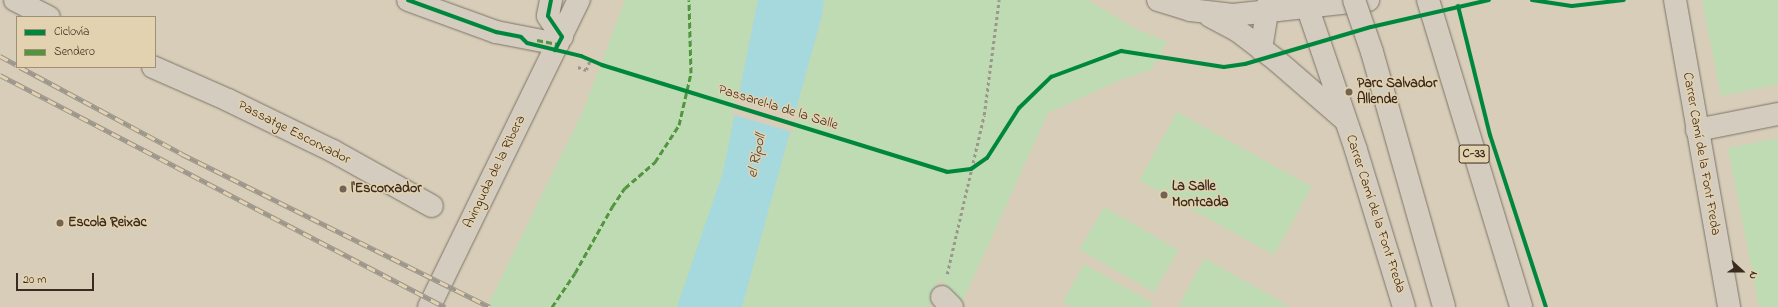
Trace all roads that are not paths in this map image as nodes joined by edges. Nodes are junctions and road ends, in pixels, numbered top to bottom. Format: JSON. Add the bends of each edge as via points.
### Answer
{"nodes":[{"id":1,"x":15,"y":0,"type":"edge"},
{"id":2,"x":408,"y":0,"type":"edge"},
{"id":3,"x":551,"y":0,"type":"edge"},
{"id":4,"x":579,"y":0,"type":"edge"},
{"id":5,"x":1158,"y":0,"type":"edge"},
{"id":6,"x":1354,"y":0,"type":"edge"},
{"id":7,"x":1368,"y":0,"type":"edge"},
{"id":8,"x":1428,"y":0,"type":"edge"},
{"id":9,"x":1675,"y":0,"type":"edge"},
{"id":10,"x":1306,"y":3,"type":"edge"},
{"id":11,"x":1268,"y":5,"type":"edge"},
{"id":12,"x":1199,"y":11,"type":"junction"},
{"id":13,"x":47,"y":16,"type":"edge"},
{"id":14,"x":559,"y":44,"type":"junction"},
{"id":15,"x":1261,"y":49,"type":"junction"},
{"id":16,"x":155,"y":68,"type":"edge"},
{"id":17,"x":1778,"y":114,"type":"edge"},
{"id":18,"x":1344,"y":120,"type":"junction"},
{"id":19,"x":1697,"y":130,"type":"junction"},
{"id":20,"x":432,"y":206,"type":"dead end"},
{"id":21,"x":429,"y":307,"type":"edge"},
{"id":22,"x":1404,"y":307,"type":"edge"},
{"id":23,"x":1444,"y":307,"type":"edge"},
{"id":24,"x":1521,"y":307,"type":"edge"},
{"id":25,"x":1729,"y":307,"type":"edge"}],
"edges":[{"from":1,"to":13,"type":"main road"},
{"from":2,"to":14,"type":"main road","via":[[496,32]]},
{"from":3,"to":14,"type":"main road","via":[[548,16]]},
{"from":4,"to":14,"type":"main road","name":"Avinguda de la Ribera"},
{"from":5,"to":12,"type":"main road"},
{"from":6,"to":23,"type":"main road","bridge":true,"via":[[1372,52]]},
{"from":7,"to":10,"type":"main road"},
{"from":8,"to":24,"type":"main road","number":"C-33"},
{"from":9,"to":19,"type":"main road","name":"Carrer Camí de la Font Freda"},
{"from":10,"to":11,"type":"main road"},
{"from":10,"to":18,"type":"main road","name":"Carrer Camí de la Font Freda"},
{"from":11,"to":12,"type":"main road","via":[[1233,15]]},
{"from":11,"to":15,"type":"main road"},
{"from":12,"to":15,"type":"main road","name":"Carrer Camí de la Font Freda","via":[[1221,20]]},
{"from":14,"to":21,"type":"main road","name":"Avinguda de la Ribera"},
{"from":15,"to":18,"type":"main road","name":"Carrer Camí de la Font Freda"},
{"from":16,"to":20,"type":"main road","name":"Passatge Escorxador","via":[[326,148]]},
{"from":17,"to":19,"type":"main road"},
{"from":18,"to":22,"type":"main road","name":"Carrer Camí de la Font Freda"},
{"from":19,"to":25,"type":"main road","name":"Carrer Camí de la Font Freda"}]}
